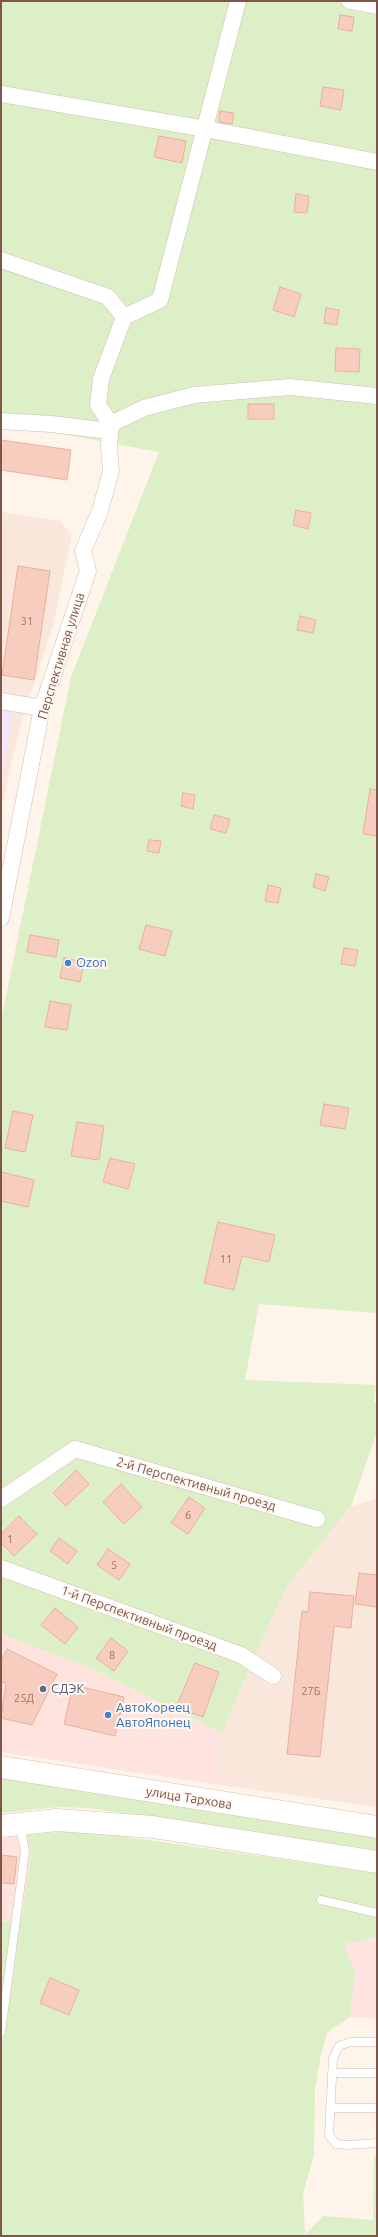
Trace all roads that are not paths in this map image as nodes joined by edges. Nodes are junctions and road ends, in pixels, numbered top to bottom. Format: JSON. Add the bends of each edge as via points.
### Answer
{"nodes":[{"id":1,"x":238,"y":1,"type":"edge"},
{"id":2,"x":350,"y":1,"type":"edge"},
{"id":3,"x":377,"y":6,"type":"edge"},
{"id":4,"x":1,"y":94,"type":"edge"},
{"id":5,"x":206,"y":129,"type":"junction"},
{"id":6,"x":377,"y":162,"type":"edge"},
{"id":7,"x":1,"y":260,"type":"edge"},
{"id":8,"x":124,"y":317,"type":"junction"},
{"id":9,"x":377,"y":396,"type":"edge"},
{"id":10,"x":1,"y":420,"type":"edge"},
{"id":11,"x":110,"y":434,"type":"junction"},
{"id":12,"x":1,"y":701,"type":"edge"},
{"id":13,"x":42,"y":708,"type":"junction"},
{"id":14,"x":1,"y":918,"type":"edge"},
{"id":15,"x":1,"y":1499,"type":"edge"},
{"id":16,"x":317,"y":1519,"type":"dead end"},
{"id":17,"x":1,"y":1568,"type":"edge"},
{"id":18,"x":273,"y":1676,"type":"dead end"},
{"id":19,"x":1,"y":1767,"type":"edge"},
{"id":20,"x":10,"y":1825,"type":"edge"},
{"id":21,"x":377,"y":1827,"type":"edge"},
{"id":22,"x":377,"y":1862,"type":"edge"},
{"id":23,"x":321,"y":1900,"type":"dead end"},
{"id":24,"x":377,"y":1913,"type":"edge"},
{"id":25,"x":1,"y":2032,"type":"edge"},
{"id":26,"x":377,"y":2042,"type":"edge"},
{"id":27,"x":332,"y":2073,"type":"junction"},
{"id":28,"x":377,"y":2073,"type":"edge"},
{"id":29,"x":330,"y":2108,"type":"junction"},
{"id":30,"x":377,"y":2108,"type":"edge"},
{"id":31,"x":377,"y":2143,"type":"edge"}],
"edges":[{"from":1,"to":5,"type":"street"},
{"from":2,"to":3,"type":"street"},
{"from":4,"to":5,"type":"street"},
{"from":5,"to":6,"type":"street"},
{"from":5,"to":8,"type":"street","via":[[160,300]]},
{"from":7,"to":8,"type":"street","via":[[108,297]]},
{"from":8,"to":11,"type":"street","via":[[100,379],[98,405]]},
{"from":9,"to":11,"type":"street","via":[[290,387],[194,395],[144,408]]},
{"from":10,"to":11,"type":"street","via":[[51,424]]},
{"from":11,"to":13,"type":"street","name":"Перспективная улица","via":[[111,471],[100,511],[83,551],[88,571]]},
{"from":12,"to":13,"type":"street"},
{"from":13,"to":14,"type":"street","name":"Перспективная улица"},
{"from":15,"to":16,"type":"street","name":"2-й Перспективный проезд","via":[[75,1449]]},
{"from":17,"to":18,"type":"street","name":"1-й Перспективный проезд","via":[[241,1655]]},
{"from":19,"to":21,"type":"main road","name":"улица Тархова"},
{"from":20,"to":22,"type":"main road","via":[[57,1820],[153,1827]]},
{"from":20,"to":25,"type":"lane","via":[[24,1852]]},
{"from":23,"to":24,"type":"lane"},
{"from":26,"to":27,"type":"lane","via":[[350,2042],[339,2046],[333,2058]]},
{"from":27,"to":28,"type":"lane"},
{"from":27,"to":29,"type":"lane"},
{"from":29,"to":30,"type":"lane"},
{"from":29,"to":31,"type":"lane","via":[[329,2136],[336,2144]]}]}
